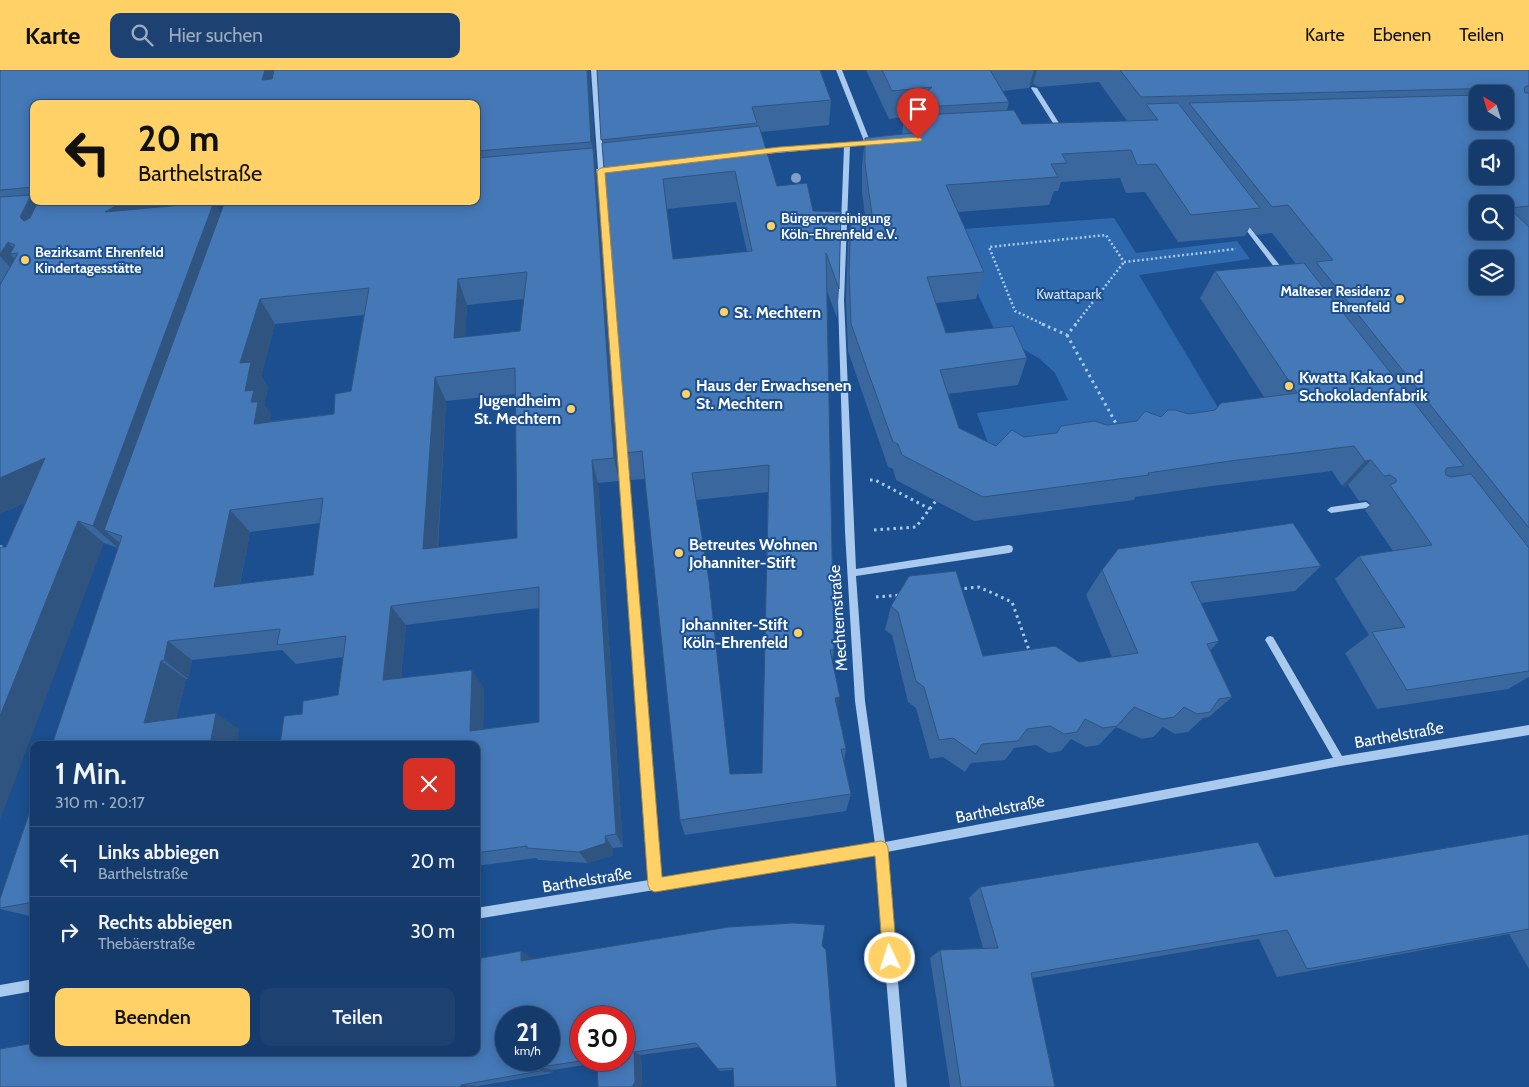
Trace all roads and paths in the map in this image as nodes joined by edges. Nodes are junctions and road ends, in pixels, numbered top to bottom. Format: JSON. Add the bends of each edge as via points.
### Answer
{"nodes":[{"id":1,"x":594,"y":70,"type":"edge"},
{"id":2,"x":839,"y":70,"type":"edge"},
{"id":3,"x":1034,"y":88,"type":"dead end"},
{"id":4,"x":1061,"y":131,"type":"junction"},
{"id":5,"x":1070,"y":131,"type":"edge"},
{"id":6,"x":1052,"y":132,"type":"edge"},
{"id":7,"x":884,"y":142,"type":"edge"},
{"id":8,"x":868,"y":143,"type":"junction"},
{"id":9,"x":847,"y":144,"type":"junction"},
{"id":10,"x":744,"y":154,"type":"edge"},
{"id":11,"x":619,"y":169,"type":"edge"},
{"id":12,"x":601,"y":171,"type":"junction"},
{"id":13,"x":574,"y":173,"type":"edge"},
{"id":14,"x":1238,"y":216,"type":"edge"},
{"id":15,"x":1261,"y":246,"type":"junction"},
{"id":16,"x":1124,"y":262,"type":"junction"},
{"id":17,"x":1286,"y":279,"type":"edge"},
{"id":18,"x":1067,"y":335,"type":"junction"},
{"id":19,"x":1120,"y":430,"type":"edge"},
{"id":20,"x":847,"y":480,"type":"junction"},
{"id":21,"x":938,"y":498,"type":"edge"},
{"id":22,"x":1366,"y":505,"type":"dead end"},
{"id":23,"x":930,"y":509,"type":"junction"},
{"id":24,"x":1331,"y":510,"type":"dead end"},
{"id":25,"x":849,"y":532,"type":"junction"},
{"id":26,"x":19,"y":546,"type":"edge"},
{"id":27,"x":0,"y":547,"type":"edge"},
{"id":28,"x":1009,"y":549,"type":"dead end"},
{"id":29,"x":851,"y":574,"type":"junction"},
{"id":30,"x":951,"y":590,"type":"edge"},
{"id":31,"x":903,"y":594,"type":"edge"},
{"id":32,"x":853,"y":599,"type":"junction"},
{"id":33,"x":1270,"y":640,"type":"dead end"},
{"id":34,"x":1033,"y":661,"type":"edge"},
{"id":35,"x":1529,"y":730,"type":"edge"},
{"id":36,"x":1340,"y":762,"type":"junction"},
{"id":37,"x":881,"y":848,"type":"junction"},
{"id":38,"x":655,"y":885,"type":"junction"},
{"id":39,"x":480,"y":913,"type":"edge"},
{"id":40,"x":30,"y":987,"type":"edge"},
{"id":41,"x":0,"y":991,"type":"edge"},
{"id":42,"x":901,"y":1087,"type":"edge"}],
"edges":[{"from":1,"to":12,"type":"street"},
{"from":2,"to":8,"type":"street"},
{"from":3,"to":4,"type":"lane"},
{"from":4,"to":5,"type":"street"},
{"from":4,"to":6,"type":"street"},
{"from":7,"to":8,"type":"street"},
{"from":8,"to":9,"type":"street"},
{"from":9,"to":10,"type":"street"},
{"from":9,"to":20,"type":"street","name":"Mechternstraße","via":[[840,300]]},
{"from":11,"to":12,"type":"street"},
{"from":12,"to":13,"type":"street"},
{"from":12,"to":38,"type":"street"},
{"from":14,"to":15,"type":"street"},
{"from":15,"to":16,"type":"path"},
{"from":15,"to":17,"type":"street"},
{"from":16,"to":18,"type":"path"},
{"from":16,"to":18,"type":"path","via":[[1106,235],[989,247],[1015,311]]},
{"from":18,"to":19,"type":"path"},
{"from":20,"to":23,"type":"path","via":[[875,480]]},
{"from":20,"to":25,"type":"street","name":"Mechternstraße"},
{"from":21,"to":23,"type":"path"},
{"from":22,"to":24,"type":"street"},
{"from":23,"to":25,"type":"path","via":[[916,527]]},
{"from":25,"to":29,"type":"street","name":"Mechternstraße"},
{"from":26,"to":27,"type":"path"},
{"from":28,"to":29,"type":"street"},
{"from":29,"to":32,"type":"street","name":"Mechternstraße"},
{"from":30,"to":34,"type":"path","via":[[979,587],[1012,602]]},
{"from":31,"to":32,"type":"path"},
{"from":32,"to":37,"type":"street","name":"Mechternstraße","via":[[860,701]]},
{"from":33,"to":36,"type":"street"},
{"from":35,"to":36,"type":"street","name":"Barthelstraße"},
{"from":36,"to":37,"type":"street","name":"Barthelstraße"},
{"from":37,"to":38,"type":"street","name":"Barthelstraße"},
{"from":37,"to":42,"type":"street","name":"Mechternstraße"},
{"from":38,"to":39,"type":"street","name":"Barthelstraße"},
{"from":40,"to":41,"type":"street"}]}
